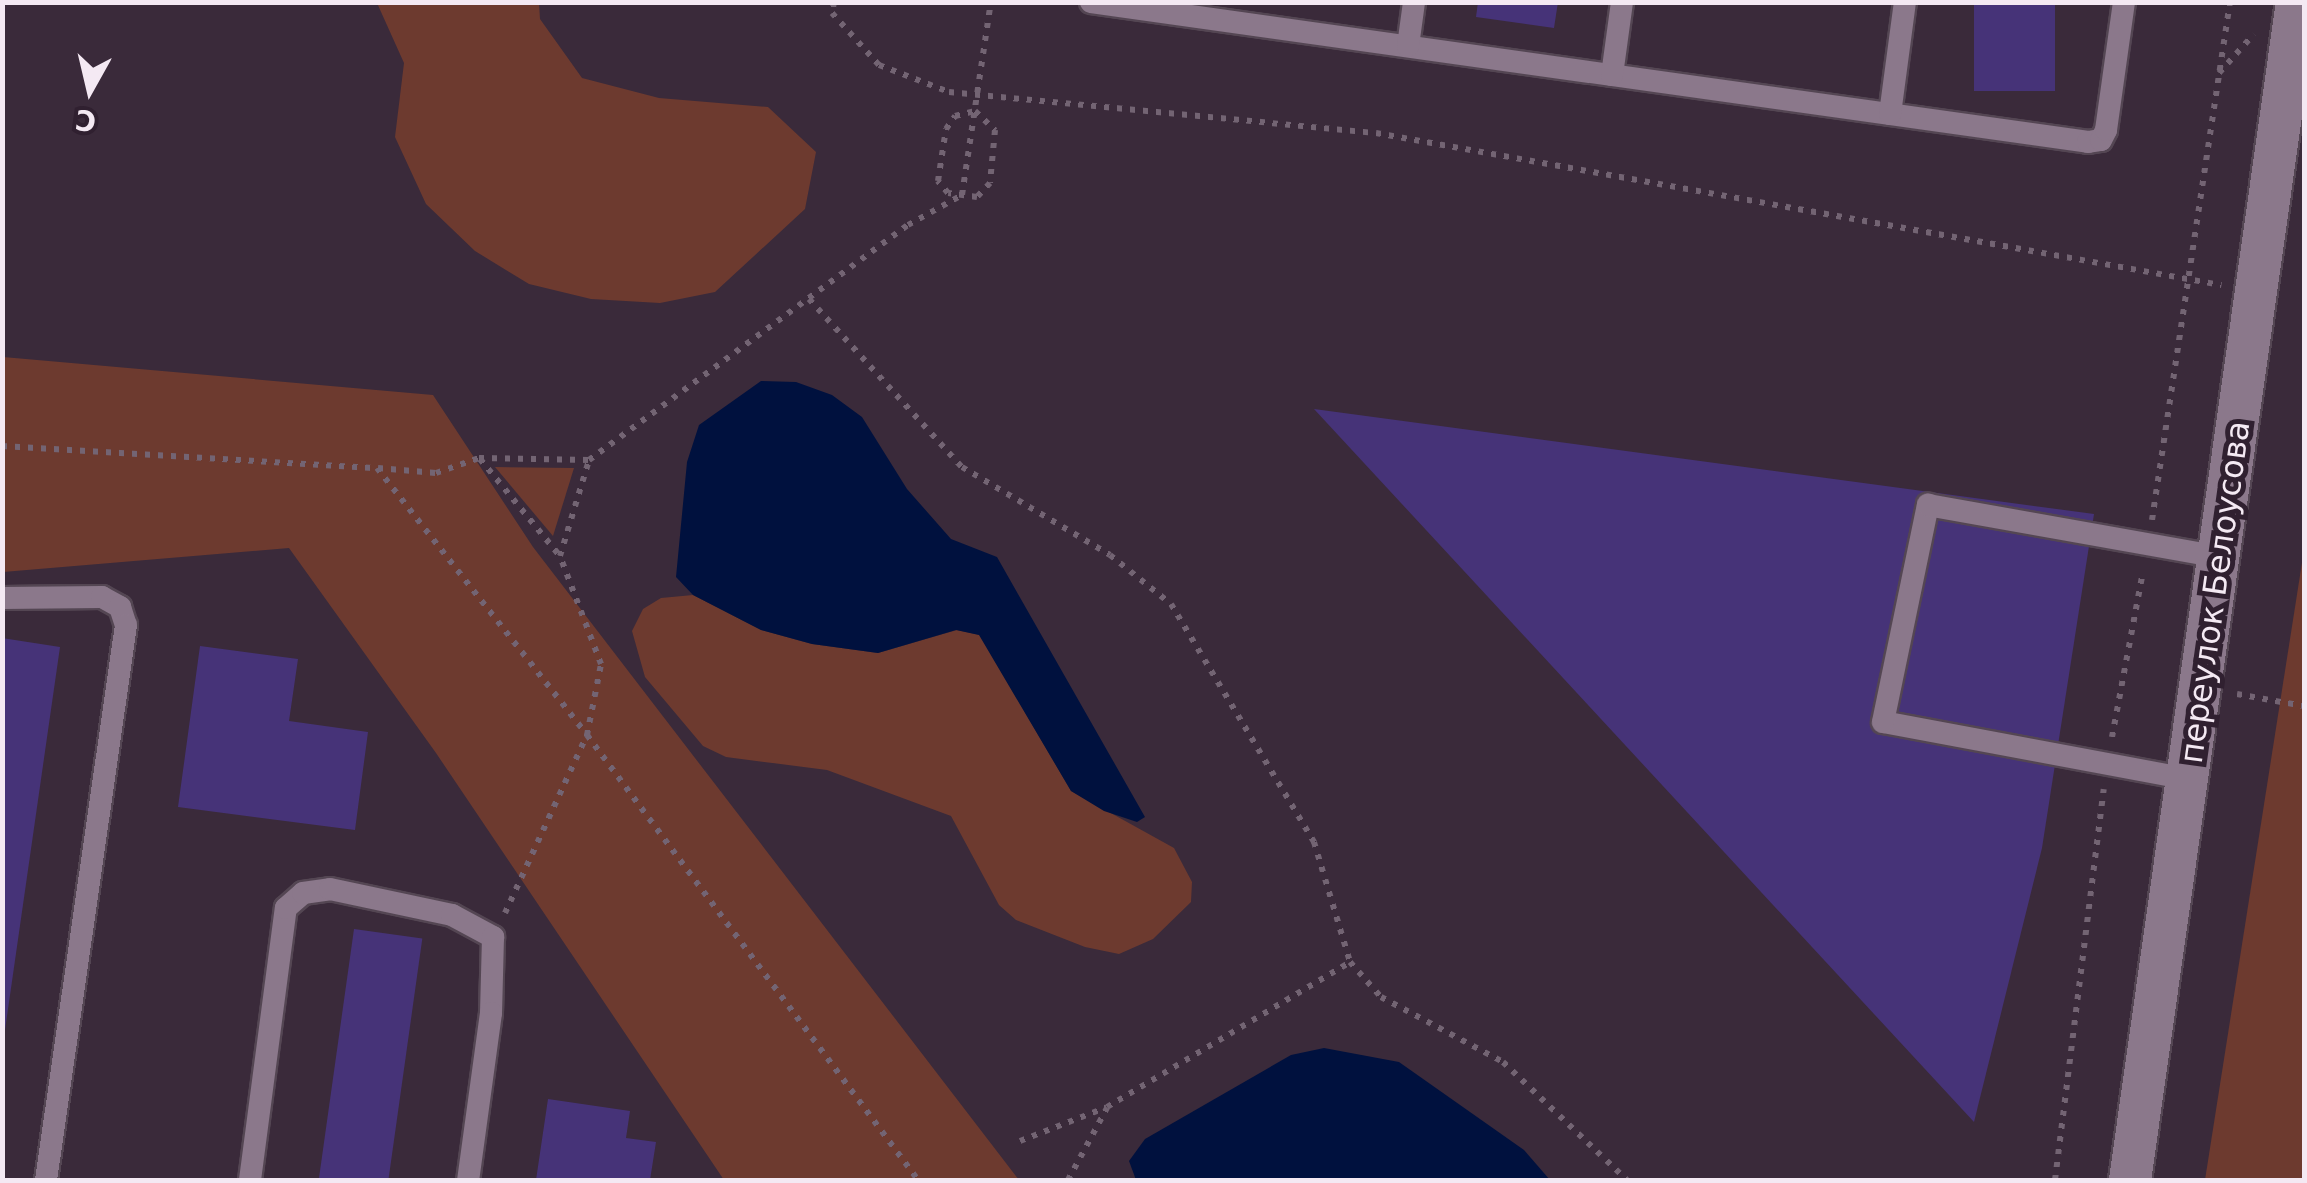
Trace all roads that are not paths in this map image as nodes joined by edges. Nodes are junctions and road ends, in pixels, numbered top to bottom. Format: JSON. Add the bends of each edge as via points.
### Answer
{"nodes":[{"id":1,"x":1090,"y":2,"type":"edge"},
{"id":2,"x":1414,"y":2,"type":"edge"},
{"id":3,"x":1622,"y":2,"type":"edge"},
{"id":4,"x":1906,"y":2,"type":"edge"},
{"id":5,"x":2124,"y":2,"type":"edge"},
{"id":6,"x":2280,"y":13,"type":"edge"},
{"id":7,"x":1408,"y":46,"type":"junction"},
{"id":8,"x":1612,"y":75,"type":"junction"},
{"id":9,"x":1890,"y":114,"type":"junction"},
{"id":10,"x":2219,"y":557,"type":"junction"},
{"id":11,"x":2,"y":598,"type":"edge"},
{"id":12,"x":2188,"y":779,"type":"junction"},
{"id":13,"x":46,"y":1180,"type":"edge"},
{"id":14,"x":250,"y":1180,"type":"edge"},
{"id":15,"x":468,"y":1180,"type":"edge"},
{"id":16,"x":2130,"y":1180,"type":"edge"}],
"edges":[{"from":1,"to":7,"type":"lane"},
{"from":2,"to":7,"type":"lane"},
{"from":3,"to":8,"type":"lane"},
{"from":4,"to":9,"type":"lane"},
{"from":5,"to":9,"type":"lane","via":[[2101,140]]},
{"from":6,"to":10,"type":"street","name":"переулок Белоусова","via":[[2258,291]]},
{"from":7,"to":8,"type":"lane"},
{"from":8,"to":9,"type":"lane"},
{"from":10,"to":12,"type":"street","name":"переулок Белоусова"},
{"from":10,"to":12,"type":"lane","via":[[1928,505],[1882,722]]},
{"from":11,"to":13,"type":"lane","via":[[102,597],[120,607],[126,625]]},
{"from":12,"to":16,"type":"street","name":"переулок Белоусова"},
{"from":14,"to":15,"type":"lane","via":[[286,908],[303,892],[330,888],[452,915],[494,936],[491,1014]]}]}
